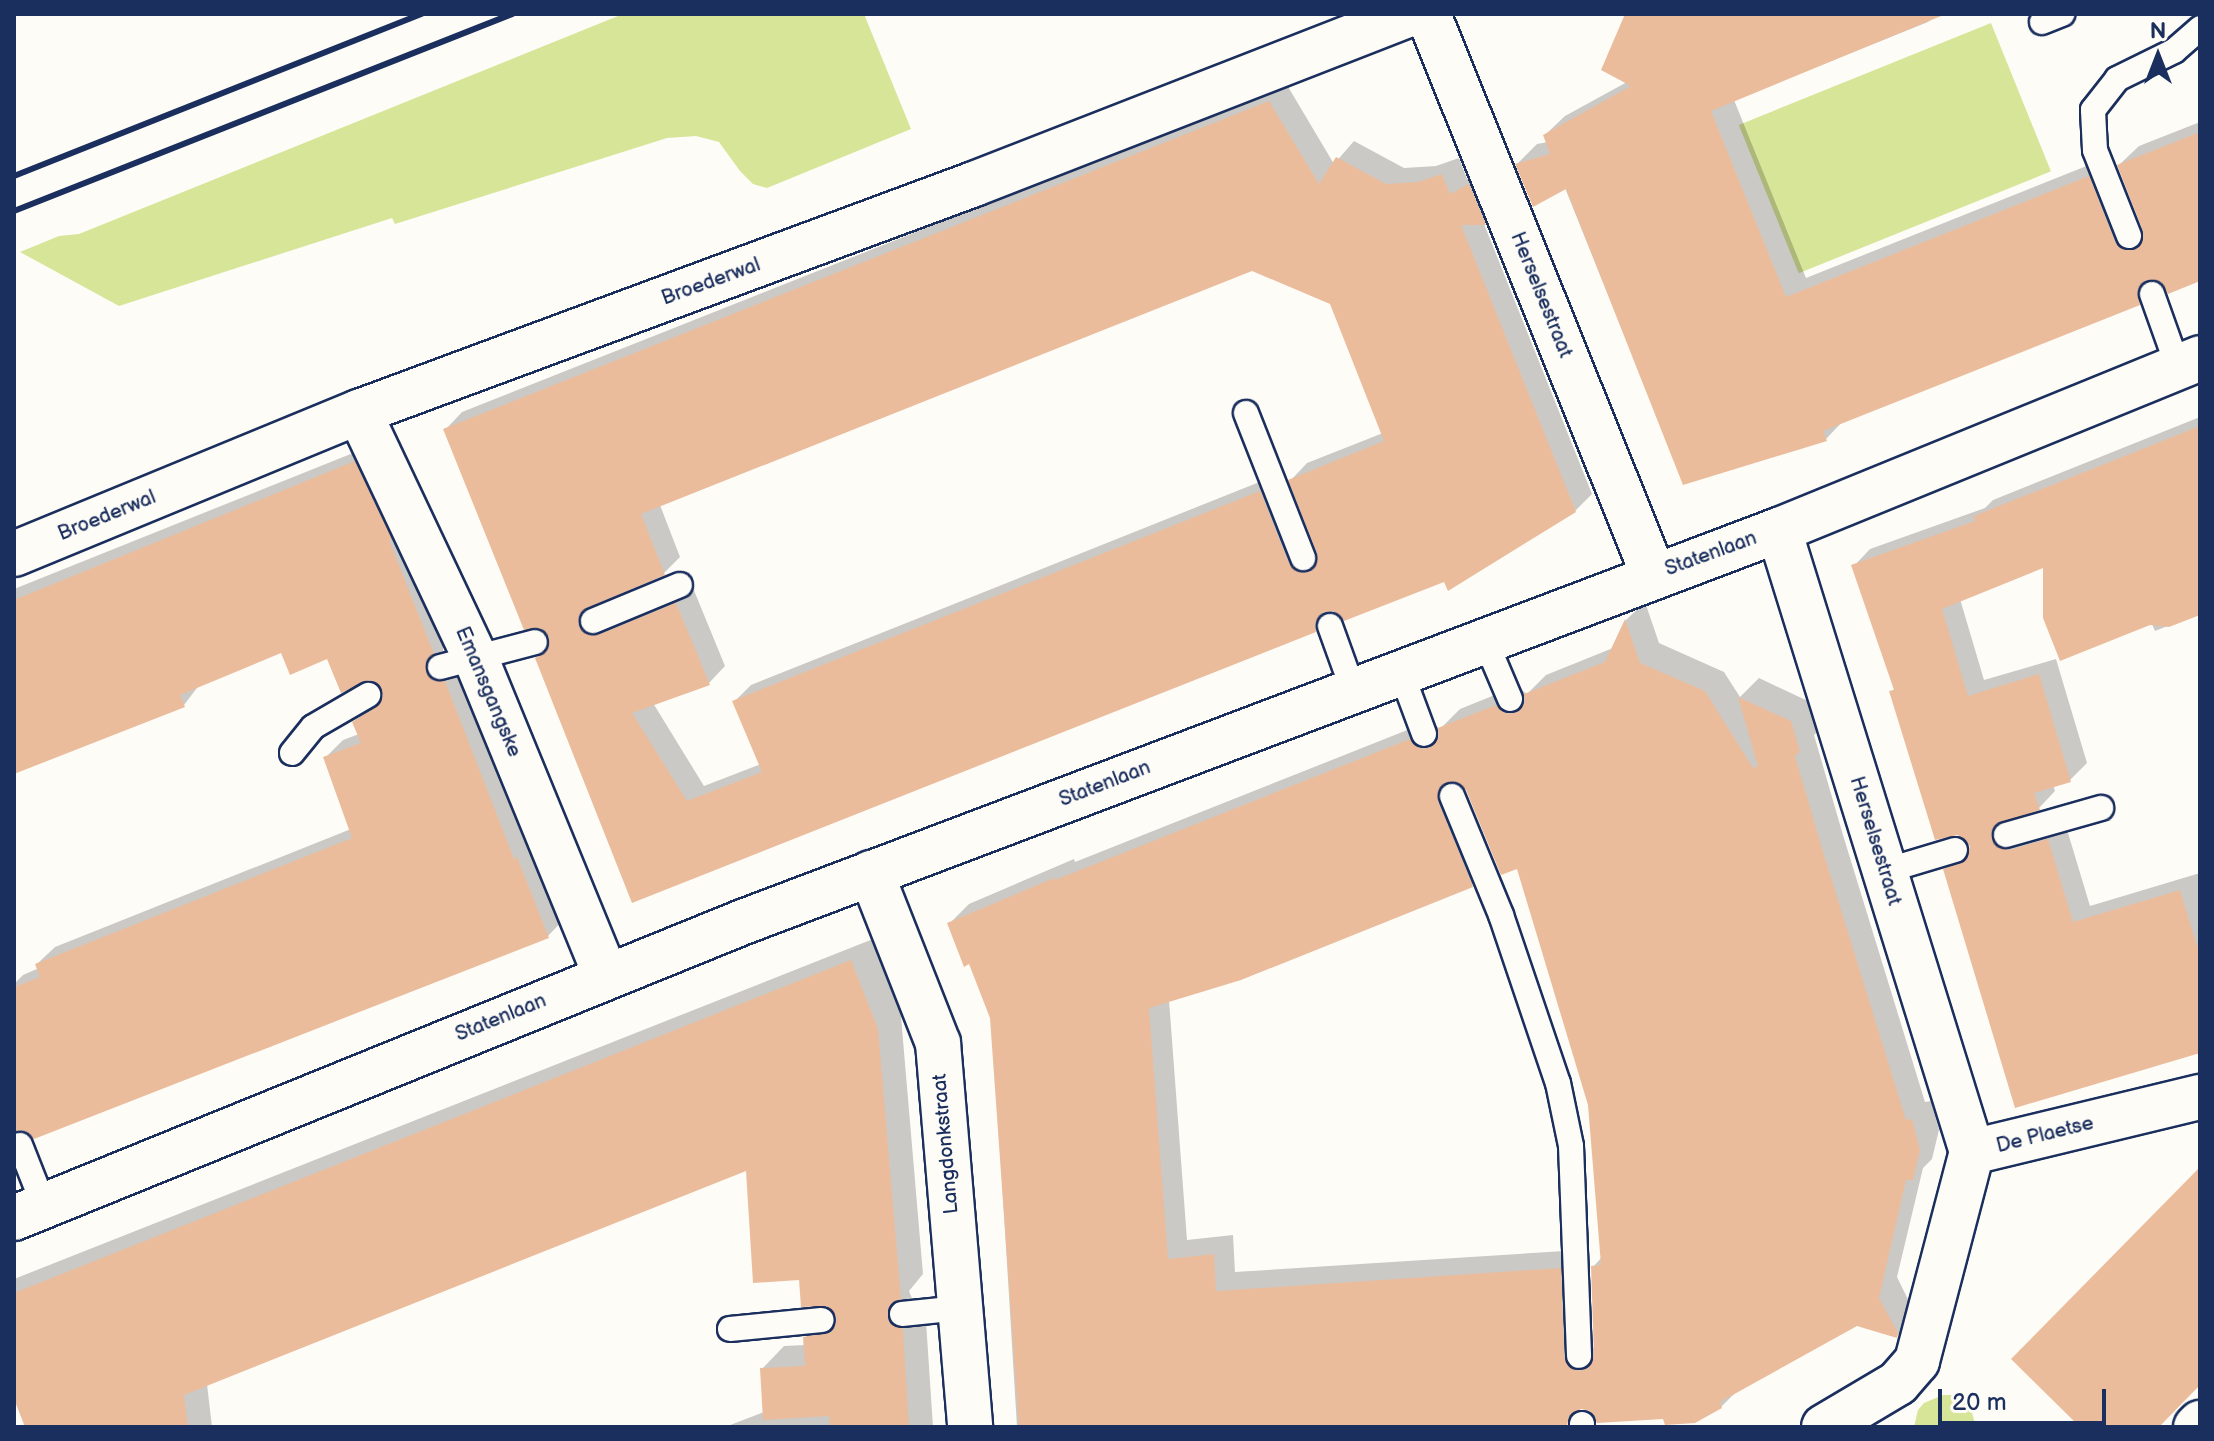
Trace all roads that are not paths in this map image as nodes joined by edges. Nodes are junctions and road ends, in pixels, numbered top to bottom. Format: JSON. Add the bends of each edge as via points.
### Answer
{"nodes":[{"id":1,"x":1410,"y":14,"type":"edge"},
{"id":2,"x":1428,"y":14,"type":"edge"},
{"id":3,"x":2200,"y":28,"type":"edge"},
{"id":4,"x":2129,"y":236,"type":"dead end"},
{"id":5,"x":2152,"y":294,"type":"dead end"},
{"id":6,"x":2189,"y":363,"type":"edge"},
{"id":7,"x":359,"y":412,"type":"junction"},
{"id":8,"x":1246,"y":413,"type":"dead end"},
{"id":9,"x":1779,"y":530,"type":"junction"},
{"id":10,"x":14,"y":554,"type":"edge"},
{"id":11,"x":1303,"y":558,"type":"dead end"},
{"id":12,"x":1654,"y":576,"type":"junction"},
{"id":13,"x":680,"y":585,"type":"dead end"},
{"id":14,"x":593,"y":621,"type":"dead end"},
{"id":15,"x":1330,"y":626,"type":"dead end"},
{"id":16,"x":1485,"y":640,"type":"junction"},
{"id":17,"x":535,"y":642,"type":"dead end"},
{"id":18,"x":458,"y":663,"type":"junction"},
{"id":19,"x":1401,"y":672,"type":"junction"},
{"id":20,"x":1353,"y":690,"type":"junction"},
{"id":21,"x":368,"y":695,"type":"dead end"},
{"id":22,"x":1510,"y":699,"type":"dead end"},
{"id":23,"x":1424,"y":734,"type":"dead end"},
{"id":24,"x":292,"y":753,"type":"dead end"},
{"id":25,"x":1452,"y":796,"type":"dead end"},
{"id":26,"x":2101,"y":808,"type":"dead end"},
{"id":27,"x":2006,"y":835,"type":"dead end"},
{"id":28,"x":1955,"y":850,"type":"dead end"},
{"id":29,"x":1885,"y":871,"type":"junction"},
{"id":30,"x":871,"y":873,"type":"junction"},
{"id":31,"x":606,"y":976,"type":"junction"},
{"id":32,"x":2200,"y":1097,"type":"edge"},
{"id":33,"x":20,"y":1145,"type":"dead end"},
{"id":34,"x":1972,"y":1152,"type":"junction"},
{"id":35,"x":29,"y":1212,"type":"edge"},
{"id":36,"x":960,"y":1308,"type":"junction"},
{"id":37,"x":902,"y":1314,"type":"dead end"},
{"id":38,"x":822,"y":1320,"type":"dead end"},
{"id":39,"x":730,"y":1329,"type":"dead end"},
{"id":40,"x":1579,"y":1356,"type":"dead end"},
{"id":41,"x":970,"y":1427,"type":"edge"},
{"id":42,"x":1824,"y":1427,"type":"edge"}],
"edges":[{"from":1,"to":7,"type":"street","name":"Broederwal","via":[[974,184]]},
{"from":2,"to":12,"type":"street","name":"Herselsestraat"},
{"from":3,"to":4,"type":"lane","via":[[2174,51],[2117,79],[2093,110],[2095,150]]},
{"from":5,"to":6,"type":"lane"},
{"from":6,"to":9,"type":"street","name":"Statenlaan"},
{"from":7,"to":10,"type":"street","name":"Broederwal"},
{"from":7,"to":18,"type":"street","name":"Emansgangske"},
{"from":8,"to":11,"type":"lane"},
{"from":9,"to":12,"type":"street","name":"Statenlaan"},
{"from":9,"to":29,"type":"street","name":"Herselsestraat"},
{"from":12,"to":16,"type":"street","name":"Statenlaan"},
{"from":13,"to":14,"type":"lane"},
{"from":15,"to":20,"type":"lane"},
{"from":16,"to":19,"type":"street","name":"Statenlaan"},
{"from":16,"to":22,"type":"lane"},
{"from":17,"to":18,"type":"lane"},
{"from":18,"to":31,"type":"street","name":"Emansgangske"},
{"from":19,"to":20,"type":"street","name":"Statenlaan"},
{"from":19,"to":23,"type":"lane"},
{"from":20,"to":30,"type":"street","name":"Statenlaan"},
{"from":21,"to":24,"type":"lane","via":[[313,727]]},
{"from":25,"to":40,"type":"lane","via":[[1501,915],[1558,1083],[1571,1146]]},
{"from":26,"to":27,"type":"lane"},
{"from":28,"to":29,"type":"lane"},
{"from":29,"to":34,"type":"street","name":"Herselsestraat"},
{"from":30,"to":31,"type":"street","name":"Statenlaan"},
{"from":30,"to":36,"type":"street","name":"Langdonkstraat","via":[[938,1043]]},
{"from":31,"to":35,"type":"street","name":"Statenlaan"},
{"from":32,"to":34,"type":"street","name":"De Plaetse"},
{"from":33,"to":35,"type":"lane"},
{"from":34,"to":42,"type":"street","name":"De Plaetse","via":[[1917,1361],[1898,1383]]},
{"from":36,"to":37,"type":"lane"},
{"from":36,"to":41,"type":"street","name":"Langdonkstraat"},
{"from":38,"to":39,"type":"lane"}]}
